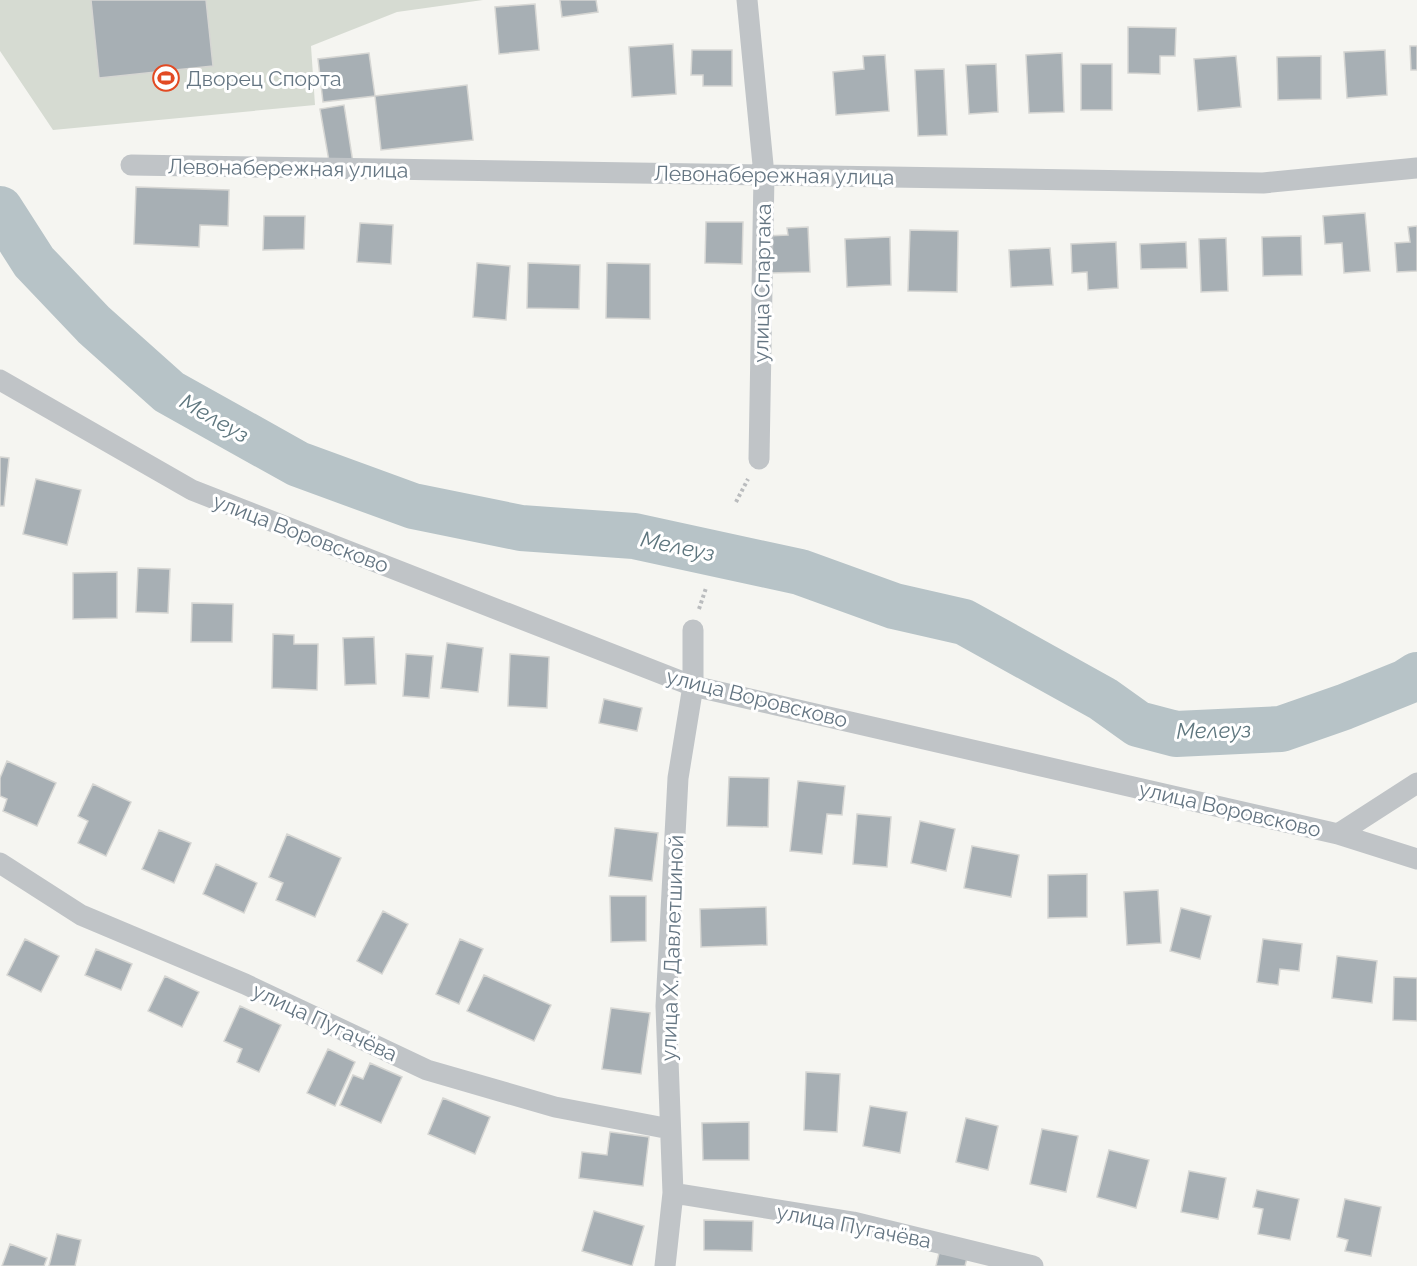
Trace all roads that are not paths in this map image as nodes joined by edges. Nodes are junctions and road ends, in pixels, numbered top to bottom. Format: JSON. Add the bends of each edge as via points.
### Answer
{"nodes":[{"id":1,"x":747,"y":0,"type":"edge"},
{"id":2,"x":131,"y":165,"type":"dead end"},
{"id":3,"x":1417,"y":168,"type":"edge"},
{"id":4,"x":764,"y":175,"type":"junction"},
{"id":5,"x":0,"y":380,"type":"edge"},
{"id":6,"x":759,"y":459,"type":"dead end"},
{"id":7,"x":693,"y":630,"type":"dead end"},
{"id":8,"x":693,"y":686,"type":"junction"},
{"id":9,"x":1417,"y":783,"type":"edge"},
{"id":10,"x":1338,"y":834,"type":"junction"},
{"id":11,"x":1417,"y":859,"type":"edge"},
{"id":12,"x":0,"y":863,"type":"edge"},
{"id":13,"x":670,"y":1129,"type":"junction"},
{"id":14,"x":673,"y":1193,"type":"junction"},
{"id":15,"x":665,"y":1266,"type":"edge"},
{"id":16,"x":1033,"y":1266,"type":"edge"}],
"edges":[{"from":1,"to":4,"type":"street","name":"улица Спартака"},
{"from":2,"to":4,"type":"street","name":"Левонабережная улица"},
{"from":3,"to":4,"type":"street","name":"Левонабережная улица","via":[[1263,183]]},
{"from":4,"to":6,"type":"street","name":"улица Спартака"},
{"from":5,"to":8,"type":"street","name":"улица Воровсково","via":[[192,490]]},
{"from":7,"to":8,"type":"street","name":"улица Х. Давлетшиной"},
{"from":8,"to":10,"type":"street","name":"улица Воровсково"},
{"from":8,"to":13,"type":"street","name":"улица Х. Давлетшиной","via":[[678,778],[666,1006]]},
{"from":9,"to":10,"type":"street"},
{"from":10,"to":11,"type":"street","name":"улица Воровсково"},
{"from":12,"to":13,"type":"street","name":"улица Пугачёва","via":[[81,915],[245,984],[427,1070],[555,1107]]},
{"from":13,"to":14,"type":"street","name":"улица Х. Давлетшиной"},
{"from":14,"to":15,"type":"street","name":"улица Х. Давлетшиной"},
{"from":14,"to":16,"type":"street","name":"улица Пугачёва","via":[[853,1222]]}]}
